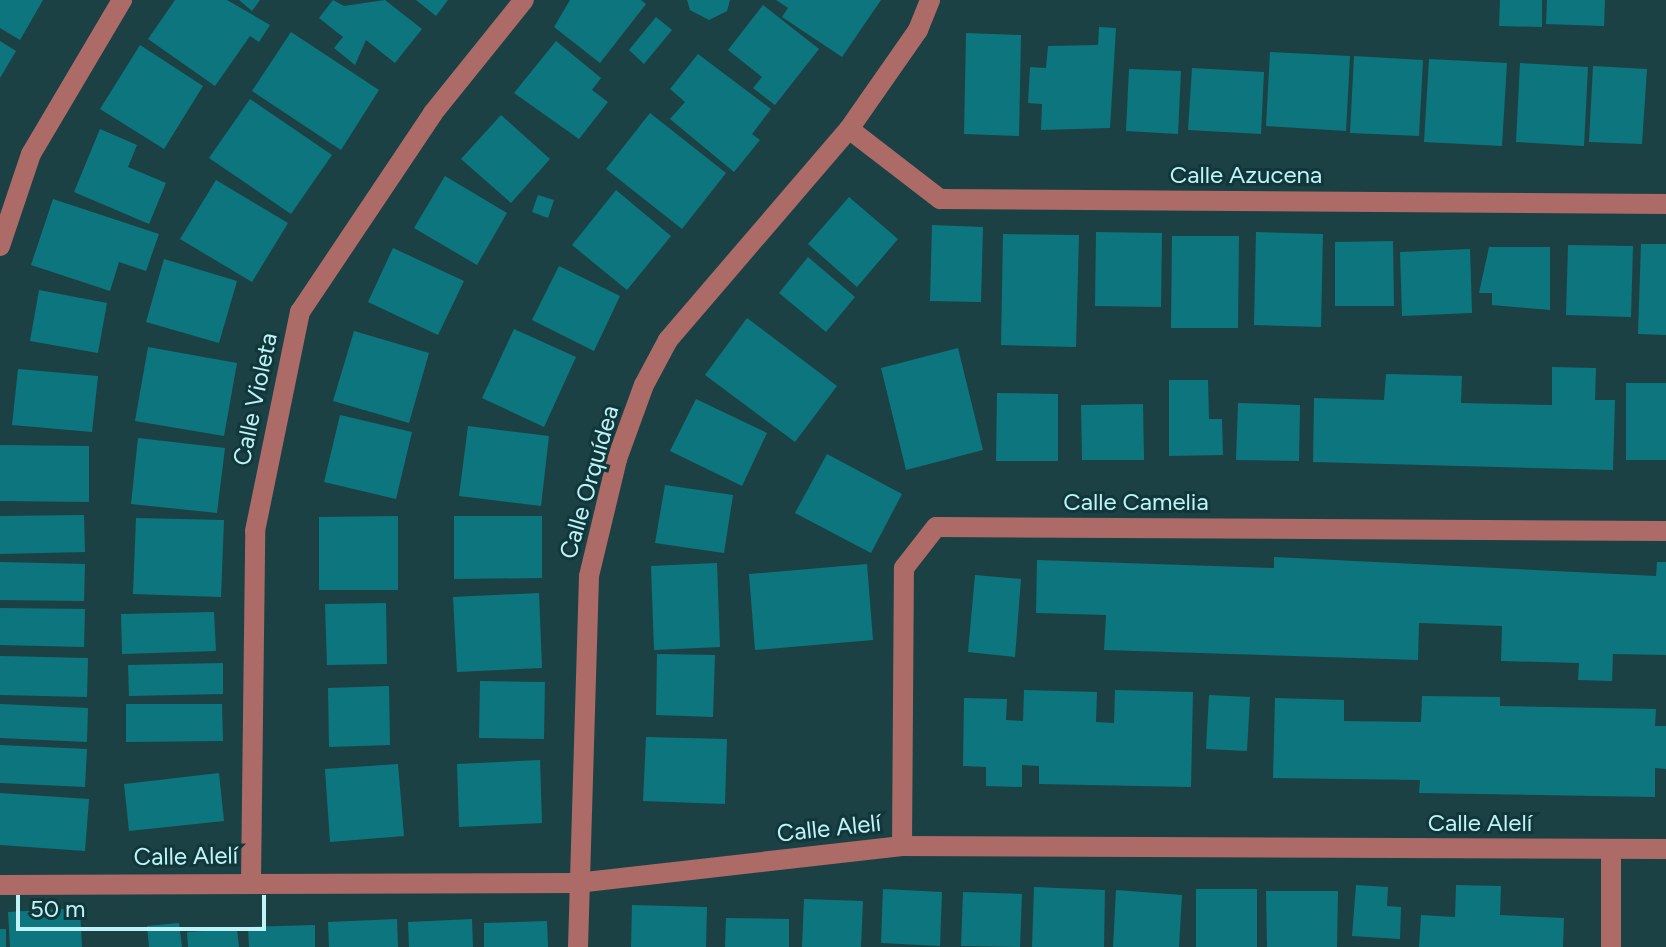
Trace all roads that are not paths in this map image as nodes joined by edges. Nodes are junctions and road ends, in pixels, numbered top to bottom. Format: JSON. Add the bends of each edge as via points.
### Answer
{"nodes":[{"id":1,"x":122,"y":0,"type":"edge"},
{"id":2,"x":524,"y":0,"type":"edge"},
{"id":3,"x":930,"y":0,"type":"edge"},
{"id":4,"x":849,"y":129,"type":"junction"},
{"id":5,"x":1666,"y":204,"type":"edge"},
{"id":6,"x":0,"y":246,"type":"edge"},
{"id":7,"x":1666,"y":531,"type":"edge"},
{"id":8,"x":902,"y":846,"type":"junction"},
{"id":9,"x":1666,"y":849,"type":"edge"},
{"id":10,"x":1611,"y":850,"type":"junction"},
{"id":11,"x":251,"y":881,"type":"junction"},
{"id":12,"x":577,"y":883,"type":"junction"},
{"id":13,"x":0,"y":885,"type":"edge"},
{"id":14,"x":578,"y":947,"type":"edge"},
{"id":15,"x":1611,"y":947,"type":"edge"}],
"edges":[{"from":1,"to":6,"type":"street","via":[[31,154]]},
{"from":2,"to":11,"type":"street","name":"Calle Violeta","via":[[433,113],[300,312],[255,531]]},
{"from":3,"to":4,"type":"street","name":"Calle Orquídea","via":[[918,30]]},
{"from":4,"to":5,"type":"street","name":"Calle Azucena","via":[[940,199]]},
{"from":4,"to":12,"type":"street","name":"Calle Orquídea","via":[[668,340],[617,459],[589,576]]},
{"from":7,"to":8,"type":"street","name":"Calle Camelia","via":[[936,527],[904,568]]},
{"from":8,"to":10,"type":"street","name":"Calle Alelí"},
{"from":8,"to":12,"type":"street","name":"Calle Alelí"},
{"from":9,"to":10,"type":"street","name":"Calle Alelí"},
{"from":10,"to":15,"type":"street"},
{"from":11,"to":12,"type":"street","name":"Calle Alelí"},
{"from":11,"to":13,"type":"street","name":"Calle Alelí"},
{"from":12,"to":14,"type":"street","name":"Calle Orquídea"}]}
